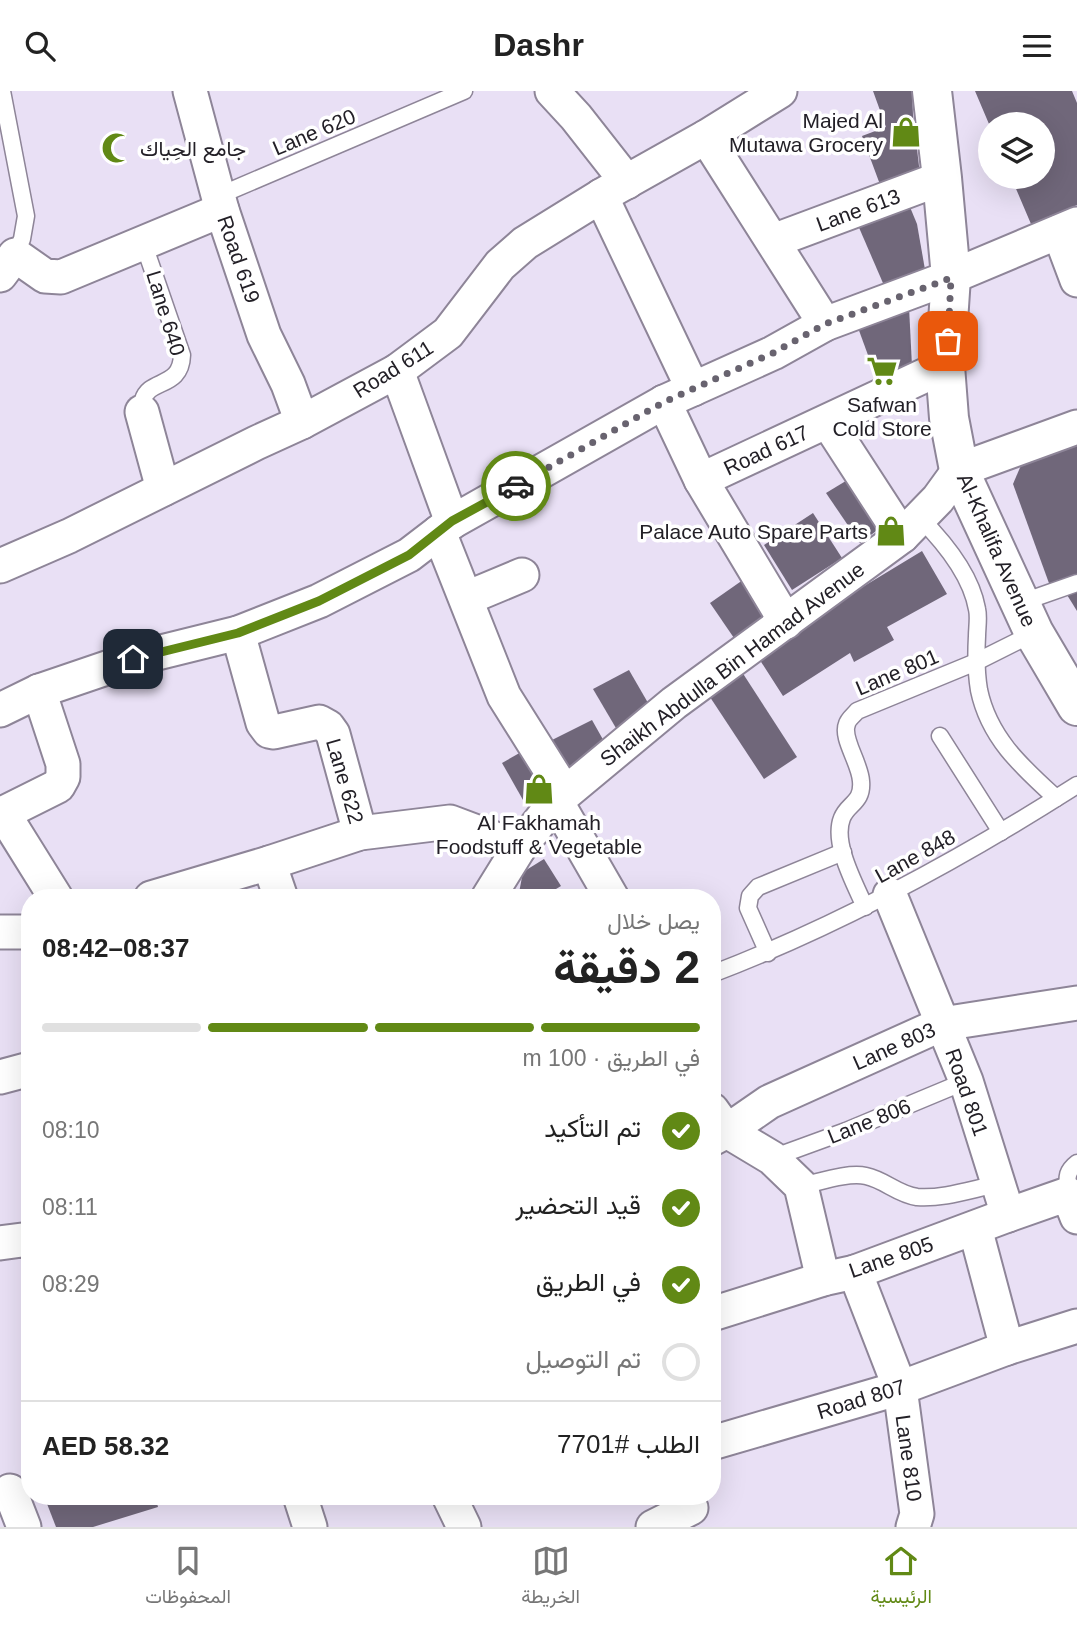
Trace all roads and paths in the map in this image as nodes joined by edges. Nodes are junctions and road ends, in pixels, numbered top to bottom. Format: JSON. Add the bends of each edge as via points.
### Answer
{"nodes":[{"id":1,"x":2,"y":91,"type":"edge"},
{"id":2,"x":190,"y":91,"type":"edge"},
{"id":3,"x":464,"y":91,"type":"edge"},
{"id":4,"x":552,"y":91,"type":"edge"},
{"id":5,"x":780,"y":91,"type":"edge"},
{"id":6,"x":934,"y":92,"type":"edge"},
{"id":7,"x":735,"y":103,"type":"edge"},
{"id":8,"x":706,"y":137,"type":"junction"},
{"id":9,"x":942,"y":179,"type":"junction"},
{"id":10,"x":614,"y":189,"type":"junction"},
{"id":11,"x":220,"y":203,"type":"junction"},
{"id":12,"x":1068,"y":228,"type":"edge"},
{"id":13,"x":773,"y":241,"type":"junction"},
{"id":14,"x":143,"y":242,"type":"junction"},
{"id":15,"x":5,"y":259,"type":"edge"},
{"id":16,"x":951,"y":278,"type":"junction"},
{"id":17,"x":1077,"y":280,"type":"edge"},
{"id":18,"x":825,"y":324,"type":"junction"},
{"id":19,"x":946,"y":366,"type":"junction"},
{"id":20,"x":397,"y":371,"type":"junction"},
{"id":21,"x":679,"y":395,"type":"junction"},
{"id":22,"x":142,"y":412,"type":"joint"},
{"id":23,"x":302,"y":422,"type":"junction"},
{"id":24,"x":828,"y":422,"type":"junction"},
{"id":25,"x":1077,"y":427,"type":"edge"},
{"id":26,"x":959,"y":470,"type":"junction"},
{"id":27,"x":701,"y":480,"type":"junction"},
{"id":28,"x":163,"y":489,"type":"junction"},
{"id":29,"x":446,"y":527,"type":"junction"},
{"id":30,"x":911,"y":527,"type":"junction"},
{"id":31,"x":0,"y":566,"type":"edge"},
{"id":32,"x":522,"y":575,"type":"dead end"},
{"id":33,"x":1077,"y":583,"type":"edge"},
{"id":34,"x":467,"y":598,"type":"junction"},
{"id":35,"x":1027,"y":618,"type":"junction"},
{"id":36,"x":786,"y":622,"type":"junction"},
{"id":37,"x":238,"y":633,"type":"junction"},
{"id":38,"x":976,"y":662,"type":"junction"},
{"id":39,"x":39,"y":691,"type":"junction"},
{"id":40,"x":1077,"y":706,"type":"edge"},
{"id":41,"x":0,"y":710,"type":"edge"},
{"id":42,"x":940,"y":736,"type":"dead end"},
{"id":43,"x":1077,"y":785,"type":"edge"},
{"id":44,"x":560,"y":797,"type":"junction"},
{"id":45,"x":1056,"y":799,"type":"junction"},
{"id":46,"x":2,"y":814,"type":"edge"},
{"id":47,"x":1001,"y":832,"type":"junction"},
{"id":48,"x":360,"y":833,"type":"junction"},
{"id":49,"x":519,"y":848,"type":"junction"},
{"id":50,"x":843,"y":852,"type":"junction"},
{"id":51,"x":269,"y":863,"type":"junction"},
{"id":52,"x":50,"y":889,"type":"edge"},
{"id":53,"x":181,"y":889,"type":"edge"},
{"id":54,"x":278,"y":889,"type":"edge"},
{"id":55,"x":494,"y":889,"type":"edge"},
{"id":56,"x":607,"y":889,"type":"edge"},
{"id":57,"x":877,"y":901,"type":"junction"},
{"id":58,"x":0,"y":932,"type":"edge"},
{"id":59,"x":21,"y":932,"type":"edge"},
{"id":60,"x":768,"y":953,"type":"junction"},
{"id":61,"x":721,"y":971,"type":"edge"},
{"id":62,"x":1077,"y":1003,"type":"edge"},
{"id":63,"x":942,"y":1024,"type":"junction"},
{"id":64,"x":21,"y":1071,"type":"edge"},
{"id":65,"x":0,"y":1077,"type":"edge"},
{"id":66,"x":966,"y":1081,"type":"junction"},
{"id":67,"x":721,"y":1125,"type":"edge"},
{"id":68,"x":721,"y":1129,"type":"edge"},
{"id":69,"x":772,"y":1157,"type":"junction"},
{"id":70,"x":802,"y":1186,"type":"junction"},
{"id":71,"x":1074,"y":1192,"type":"edge"},
{"id":72,"x":1003,"y":1199,"type":"junction"},
{"id":73,"x":975,"y":1228,"type":"junction"},
{"id":74,"x":21,"y":1240,"type":"edge"},
{"id":75,"x":0,"y":1243,"type":"edge"},
{"id":76,"x":855,"y":1272,"type":"junction"},
{"id":77,"x":823,"y":1279,"type":"junction"},
{"id":78,"x":721,"y":1311,"type":"edge"},
{"id":79,"x":1077,"y":1326,"type":"edge"},
{"id":80,"x":1007,"y":1348,"type":"junction"},
{"id":81,"x":900,"y":1388,"type":"junction"},
{"id":82,"x":721,"y":1440,"type":"edge"},
{"id":83,"x":13,"y":1489,"type":"edge"},
{"id":84,"x":453,"y":1505,"type":"edge"},
{"id":85,"x":692,"y":1510,"type":"edge"},
{"id":86,"x":24,"y":1527,"type":"edge"},
{"id":87,"x":464,"y":1527,"type":"edge"},
{"id":88,"x":653,"y":1527,"type":"edge"},
{"id":89,"x":914,"y":1527,"type":"edge"}],
"edges":[{"from":1,"to":15,"type":"lane","name":"Lane 640","via":[[26,216],[22,239]]},
{"from":2,"to":11,"type":"street","name":"Road 619"},
{"from":3,"to":11,"type":"lane","name":"Lane 620"},
{"from":4,"to":10,"type":"street","name":"Road 617","via":[[576,117]]},
{"from":5,"to":7,"type":"street","name":"Road 611"},
{"from":6,"to":9,"type":"street","name":"Al-Khalifa Avenue"},
{"from":7,"to":8,"type":"street","name":"Road 611"},
{"from":8,"to":10,"type":"street","name":"Road 611"},
{"from":8,"to":13,"type":"street"},
{"from":9,"to":13,"type":"street","name":"Lane 613"},
{"from":9,"to":16,"type":"street","name":"Al-Khalifa Avenue"},
{"from":10,"to":20,"type":"street","name":"Road 611","via":[[512,253],[448,333]]},
{"from":10,"to":21,"type":"street","name":"Road 617"},
{"from":11,"to":14,"type":"street","name":"Lane 640"},
{"from":11,"to":23,"type":"street","name":"Road 619","via":[[264,335]]},
{"from":12,"to":16,"type":"street"},
{"from":12,"to":17,"type":"street"},
{"from":13,"to":18,"type":"street"},
{"from":14,"to":15,"type":"street","name":"Lane 640","via":[[61,278]]},
{"from":14,"to":22,"type":"lane","name":"Lane 640","via":[[182,366],[143,398]]},
{"from":16,"to":18,"type":"street"},
{"from":16,"to":19,"type":"street","name":"Al-Khalifa Avenue"},
{"from":18,"to":21,"type":"street"},
{"from":19,"to":24,"type":"street","name":"Road 617"},
{"from":19,"to":26,"type":"street","name":"Al-Khalifa Avenue"},
{"from":20,"to":23,"type":"street","name":"Road 611"},
{"from":20,"to":29,"type":"street"},
{"from":21,"to":27,"type":"street","name":"Road 617"},
{"from":21,"to":29,"type":"street"},
{"from":22,"to":28,"type":"street","name":"Lane 640"},
{"from":23,"to":28,"type":"street","name":"Road 611"},
{"from":24,"to":27,"type":"street","name":"Road 617"},
{"from":24,"to":30,"type":"street"},
{"from":25,"to":26,"type":"street"},
{"from":26,"to":30,"type":"street","name":"Shaikh Abdulla Bin Hamad Avenue"},
{"from":26,"to":35,"type":"street","name":"Al-Khalifa Avenue"},
{"from":27,"to":36,"type":"street","name":"Road 617"},
{"from":28,"to":31,"type":"street","name":"Road 611"},
{"from":29,"to":34,"type":"street"},
{"from":29,"to":37,"type":"street","via":[[409,555],[319,601]]},
{"from":30,"to":36,"type":"street","name":"Shaikh Abdulla Bin Hamad Avenue"},
{"from":30,"to":38,"type":"lane","via":[[938,536],[971,591],[978,610]]},
{"from":32,"to":34,"type":"street"},
{"from":33,"to":35,"type":"lane","name":"Lane 801"},
{"from":34,"to":44,"type":"street","via":[[504,696]]},
{"from":35,"to":38,"type":"lane","name":"Lane 801"},
{"from":35,"to":40,"type":"street","name":"Al-Khalifa Avenue"},
{"from":36,"to":44,"type":"street","name":"Shaikh Abdulla Bin Hamad Avenue","via":[[674,703]]},
{"from":37,"to":39,"type":"street","via":[[133,659]]},
{"from":37,"to":48,"type":"street","name":"Lane 622","via":[[262,723],[274,732],[319,722],[333,734]]},
{"from":38,"to":45,"type":"lane","via":[[991,724],[1007,750]]},
{"from":38,"to":50,"type":"lane","name":"Lane 801","via":[[858,711],[847,724],[846,738],[862,779],[861,793],[843,816],[839,831]]},
{"from":39,"to":41,"type":"street"},
{"from":39,"to":46,"type":"street","via":[[63,777],[58,786]]},
{"from":42,"to":47,"type":"lane"},
{"from":43,"to":45,"type":"lane","name":"Lane 848"},
{"from":44,"to":49,"type":"street","name":"Shaikh Abdulla Bin Hamad Avenue"},
{"from":44,"to":56,"type":"street"},
{"from":45,"to":47,"type":"lane","name":"Lane 848"},
{"from":46,"to":52,"type":"street"},
{"from":47,"to":57,"type":"lane","name":"Lane 848"},
{"from":48,"to":49,"type":"street","via":[[450,822]]},
{"from":48,"to":51,"type":"street"},
{"from":49,"to":55,"type":"street","name":"Shaikh Abdulla Bin Hamad Avenue"},
{"from":50,"to":57,"type":"lane","name":"Lane 801"},
{"from":50,"to":60,"type":"lane","name":"Lane 848","via":[[758,887],[750,896],[748,908]]},
{"from":51,"to":53,"type":"street"},
{"from":51,"to":54,"type":"street"},
{"from":57,"to":60,"type":"lane","name":"Lane 848"},
{"from":57,"to":63,"type":"street","name":"Road 801"},
{"from":58,"to":59,"type":"street"},
{"from":60,"to":61,"type":"lane","name":"Lane 848"},
{"from":62,"to":63,"type":"street","name":"Lane 803"},
{"from":63,"to":66,"type":"street","name":"Road 801"},
{"from":63,"to":67,"type":"street","name":"Lane 803"},
{"from":64,"to":65,"type":"street"},
{"from":66,"to":69,"type":"lane","name":"Lane 806"},
{"from":66,"to":72,"type":"street","name":"Road 801"},
{"from":68,"to":69,"type":"street"},
{"from":69,"to":70,"type":"street"},
{"from":70,"to":72,"type":"lane","name":"Lane 806","via":[[864,1175],[914,1196]]},
{"from":70,"to":77,"type":"street"},
{"from":71,"to":72,"type":"street","name":"Lane 805"},
{"from":72,"to":73,"type":"street","name":"Lane 805"},
{"from":73,"to":76,"type":"street","name":"Lane 805"},
{"from":73,"to":80,"type":"street"},
{"from":74,"to":75,"type":"street"},
{"from":76,"to":77,"type":"street","name":"Lane 805"},
{"from":76,"to":81,"type":"street","name":"Lane 810"},
{"from":77,"to":78,"type":"street","name":"Lane 805"},
{"from":79,"to":80,"type":"street","name":"Road 807"},
{"from":80,"to":81,"type":"street","name":"Road 807"},
{"from":81,"to":82,"type":"street","name":"Road 807"},
{"from":81,"to":89,"type":"street","name":"Lane 810","via":[[917,1514]]},
{"from":83,"to":86,"type":"street"},
{"from":84,"to":87,"type":"street"},
{"from":85,"to":88,"type":"street"}]}
